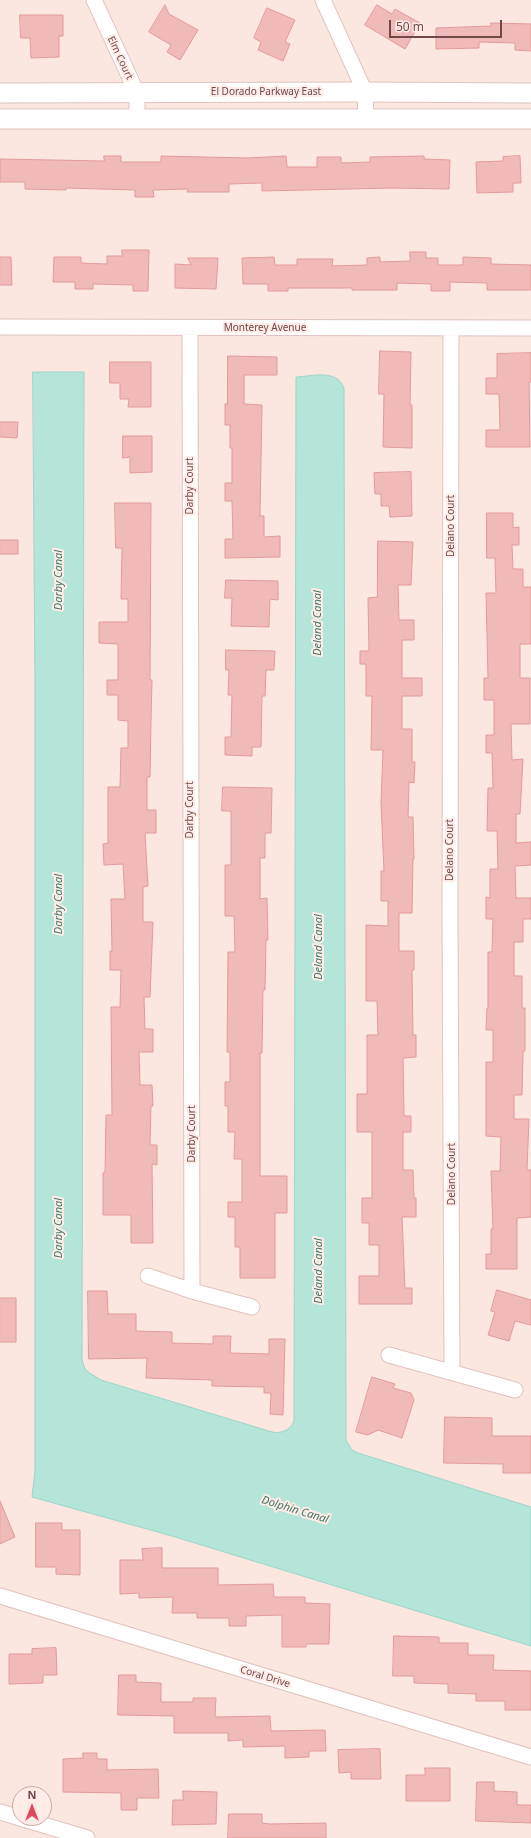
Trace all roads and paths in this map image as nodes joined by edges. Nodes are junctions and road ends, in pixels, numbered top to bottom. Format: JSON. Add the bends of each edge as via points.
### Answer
{"nodes":[{"id":1,"x":94,"y":0,"type":"edge"},
{"id":2,"x":323,"y":0,"type":"edge"},
{"id":3,"x":365,"y":92,"type":"junction"},
{"id":4,"x":0,"y":93,"type":"edge"},
{"id":5,"x":137,"y":93,"type":"junction"},
{"id":6,"x":531,"y":93,"type":"edge"},
{"id":7,"x":0,"y":119,"type":"edge"},
{"id":8,"x":138,"y":119,"type":"junction"},
{"id":9,"x":366,"y":119,"type":"junction"},
{"id":10,"x":531,"y":119,"type":"edge"},
{"id":11,"x":0,"y":327,"type":"edge"},
{"id":12,"x":190,"y":328,"type":"junction"},
{"id":13,"x":451,"y":328,"type":"junction"},
{"id":14,"x":531,"y":328,"type":"edge"},
{"id":15,"x":148,"y":1276,"type":"dead end"},
{"id":16,"x":192,"y":1291,"type":"junction"},
{"id":17,"x":252,"y":1307,"type":"dead end"},
{"id":18,"x":389,"y":1355,"type":"dead end"},
{"id":19,"x":452,"y":1372,"type":"junction"},
{"id":20,"x":515,"y":1390,"type":"dead end"},
{"id":21,"x":0,"y":1596,"type":"edge"},
{"id":22,"x":531,"y":1757,"type":"edge"},
{"id":23,"x":0,"y":1812,"type":"edge"},
{"id":24,"x":12,"y":1816,"type":"edge"},
{"id":25,"x":47,"y":1826,"type":"edge"},
{"id":26,"x":87,"y":1838,"type":"edge"}],
"edges":[{"from":1,"to":5,"type":"street","name":"Elm Court"},
{"from":2,"to":3,"type":"street"},
{"from":3,"to":5,"type":"street","name":"El Dorado Parkway East"},
{"from":3,"to":6,"type":"street","name":"El Dorado Parkway East"},
{"from":3,"to":9,"type":"street"},
{"from":4,"to":5,"type":"street","name":"El Dorado Parkway East"},
{"from":5,"to":8,"type":"street","name":"Elm Court"},
{"from":7,"to":8,"type":"street"},
{"from":8,"to":9,"type":"street"},
{"from":9,"to":10,"type":"street"},
{"from":11,"to":12,"type":"street","name":"Monterey Avenue"},
{"from":12,"to":13,"type":"street","name":"Monterey Avenue"},
{"from":12,"to":16,"type":"street","name":"Darby Court"},
{"from":13,"to":14,"type":"street","name":"Monterey Avenue"},
{"from":13,"to":19,"type":"street","name":"Delano Court"},
{"from":15,"to":16,"type":"street"},
{"from":16,"to":17,"type":"street"},
{"from":18,"to":19,"type":"street"},
{"from":19,"to":20,"type":"street"},
{"from":21,"to":22,"type":"street","name":"Coral Drive"},
{"from":23,"to":24,"type":"street"},
{"from":25,"to":26,"type":"street"}]}
